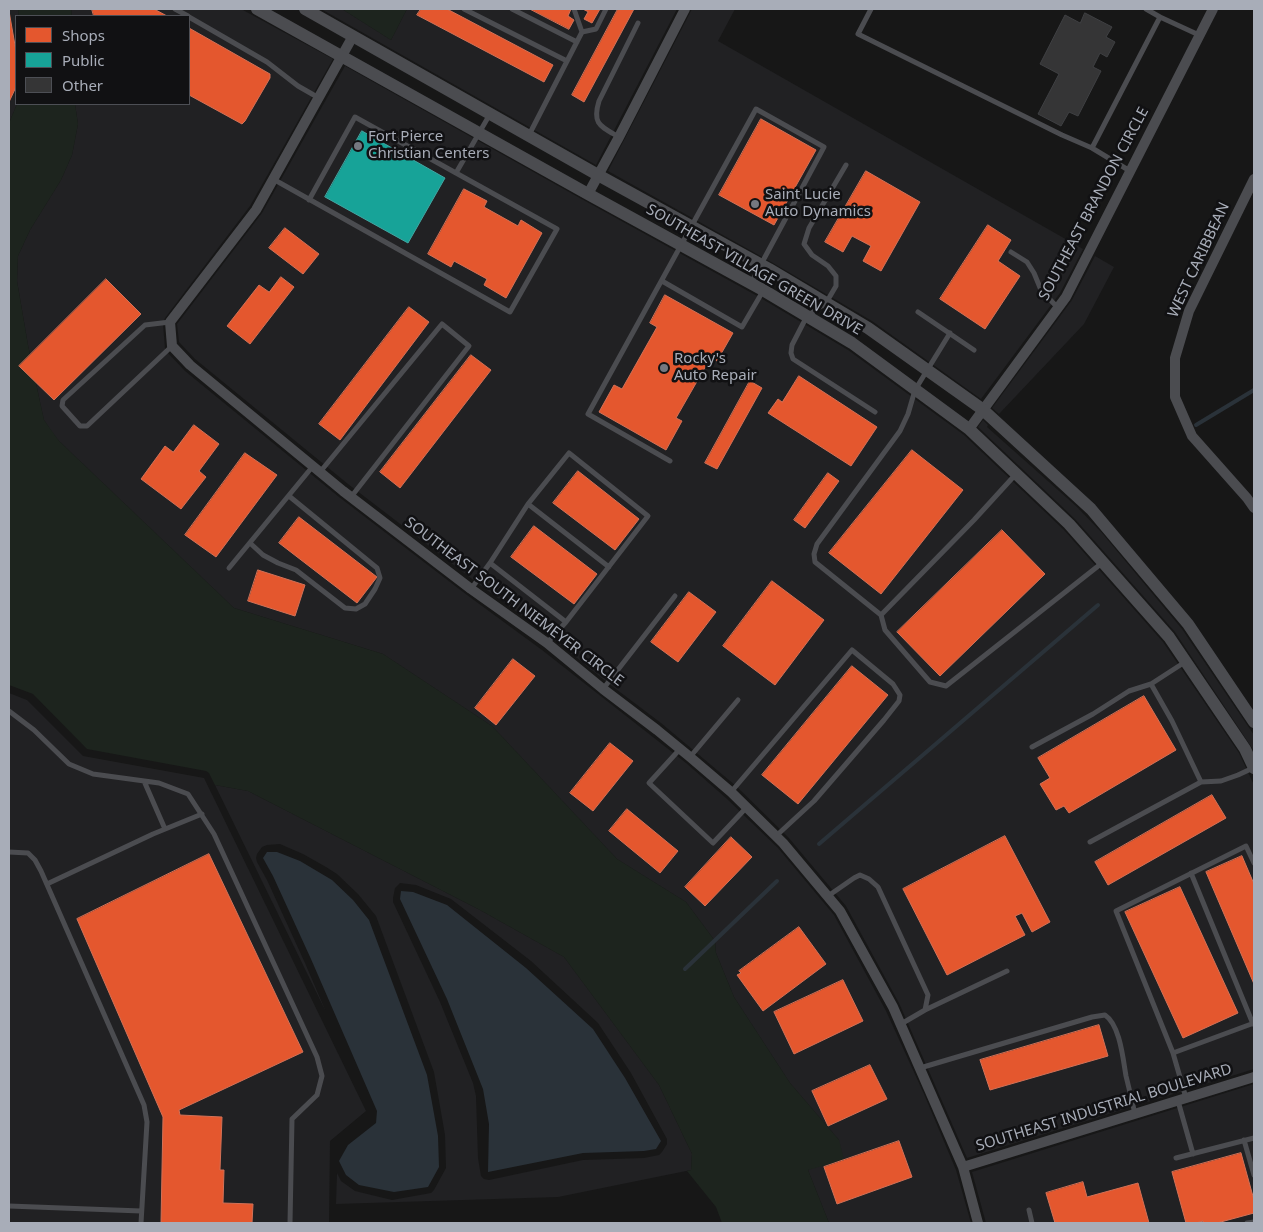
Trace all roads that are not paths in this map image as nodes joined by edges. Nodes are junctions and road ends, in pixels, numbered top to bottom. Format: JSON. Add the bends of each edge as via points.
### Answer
{"nodes":[{"id":1,"x":175,"y":9,"type":"edge"},
{"id":2,"x":257,"y":9,"type":"edge"},
{"id":3,"x":305,"y":9,"type":"edge"},
{"id":4,"x":464,"y":9,"type":"edge"},
{"id":5,"x":512,"y":9,"type":"edge"},
{"id":6,"x":574,"y":9,"type":"edge"},
{"id":7,"x":606,"y":9,"type":"edge"},
{"id":8,"x":685,"y":9,"type":"edge"},
{"id":9,"x":871,"y":9,"type":"edge"},
{"id":10,"x":1146,"y":9,"type":"edge"},
{"id":11,"x":1213,"y":9,"type":"edge"},
{"id":12,"x":186,"y":15,"type":"edge"},
{"id":13,"x":190,"y":17,"type":"edge"},
{"id":14,"x":1160,"y":17,"type":"junction"},
{"id":15,"x":638,"y":23,"type":"dead end"},
{"id":16,"x":582,"y":32,"type":"junction"},
{"id":17,"x":1199,"y":35,"type":"junction"},
{"id":18,"x":353,"y":36,"type":"junction"},
{"id":19,"x":577,"y":42,"type":"junction"},
{"id":20,"x":342,"y":56,"type":"junction"},
{"id":21,"x":567,"y":61,"type":"junction"},
{"id":22,"x":319,"y":98,"type":"junction"},
{"id":23,"x":490,"y":114,"type":"junction"},
{"id":24,"x":479,"y":132,"type":"junction"},
{"id":25,"x":529,"y":136,"type":"junction"},
{"id":26,"x":619,"y":137,"type":"junction"},
{"id":27,"x":1092,"y":148,"type":"junction"},
{"id":28,"x":846,"y":165,"type":"dead end"},
{"id":29,"x":1130,"y":171,"type":"junction"},
{"id":30,"x":456,"y":173,"type":"junction"},
{"id":31,"x":598,"y":175,"type":"junction"},
{"id":32,"x":273,"y":179,"type":"junction"},
{"id":33,"x":1254,"y":179,"type":"edge"},
{"id":34,"x":588,"y":194,"type":"junction"},
{"id":35,"x":309,"y":200,"type":"junction"},
{"id":36,"x":692,"y":227,"type":"junction"},
{"id":37,"x":682,"y":245,"type":"junction"},
{"id":38,"x":1011,"y":252,"type":"dead end"},
{"id":39,"x":761,"y":265,"type":"junction"},
{"id":40,"x":662,"y":282,"type":"junction"},
{"id":41,"x":751,"y":283,"type":"junction"},
{"id":42,"x":763,"y":290,"type":"junction"},
{"id":43,"x":826,"y":303,"type":"junction"},
{"id":44,"x":1058,"y":308,"type":"junction"},
{"id":45,"x":918,"y":312,"type":"dead end"},
{"id":46,"x":807,"y":316,"type":"junction"},
{"id":47,"x":170,"y":322,"type":"junction"},
{"id":48,"x":950,"y":333,"type":"junction"},
{"id":49,"x":172,"y":346,"type":"junction"},
{"id":50,"x":974,"y":350,"type":"dead end"},
{"id":51,"x":928,"y":370,"type":"junction"},
{"id":52,"x":915,"y":390,"type":"junction"},
{"id":53,"x":982,"y":410,"type":"junction"},
{"id":54,"x":875,"y":412,"type":"dead end"},
{"id":55,"x":969,"y":429,"type":"junction"},
{"id":56,"x":670,"y":460,"type":"dead end"},
{"id":57,"x":317,"y":469,"type":"junction"},
{"id":58,"x":1016,"y":474,"type":"junction"},
{"id":59,"x":289,"y":496,"type":"junction"},
{"id":60,"x":352,"y":497,"type":"junction"},
{"id":61,"x":1251,"y":497,"type":"edge"},
{"id":62,"x":528,"y":504,"type":"junction"},
{"id":63,"x":1254,"y":508,"type":"edge"},
{"id":64,"x":250,"y":543,"type":"junction"},
{"id":65,"x":1102,"y":562,"type":"junction"},
{"id":66,"x":490,"y":563,"type":"junction"},
{"id":67,"x":609,"y":566,"type":"junction"},
{"id":68,"x":229,"y":568,"type":"dead end"},
{"id":69,"x":471,"y":589,"type":"junction"},
{"id":70,"x":675,"y":596,"type":"dead end"},
{"id":71,"x":881,"y":615,"type":"junction"},
{"id":72,"x":566,"y":622,"type":"junction"},
{"id":73,"x":547,"y":643,"type":"junction"},
{"id":74,"x":1186,"y":662,"type":"junction"},
{"id":75,"x":1151,"y":684,"type":"junction"},
{"id":76,"x":603,"y":689,"type":"junction"},
{"id":77,"x":738,"y":700,"type":"dead end"},
{"id":78,"x":9,"y":711,"type":"edge"},
{"id":79,"x":1254,"y":722,"type":"edge"},
{"id":80,"x":1032,"y":747,"type":"dead end"},
{"id":81,"x":680,"y":749,"type":"junction"},
{"id":82,"x":690,"y":757,"type":"junction"},
{"id":83,"x":1254,"y":768,"type":"edge"},
{"id":84,"x":144,"y":781,"type":"junction"},
{"id":85,"x":1201,"y":782,"type":"junction"},
{"id":86,"x":731,"y":792,"type":"junction"},
{"id":87,"x":746,"y":808,"type":"junction"},
{"id":88,"x":202,"y":814,"type":"junction"},
{"id":89,"x":165,"y":829,"type":"junction"},
{"id":90,"x":776,"y":837,"type":"junction"},
{"id":91,"x":1090,"y":842,"type":"dead end"},
{"id":92,"x":9,"y":852,"type":"edge"},
{"id":93,"x":1254,"y":863,"type":"edge"},
{"id":94,"x":1191,"y":874,"type":"junction"},
{"id":95,"x":47,"y":884,"type":"junction"},
{"id":96,"x":828,"y":896,"type":"junction"},
{"id":97,"x":1007,"y":971,"type":"dead end"},
{"id":98,"x":924,"y":1010,"type":"junction"},
{"id":99,"x":900,"y":1024,"type":"junction"},
{"id":100,"x":1254,"y":1024,"type":"edge"},
{"id":101,"x":1173,"y":1053,"type":"junction"},
{"id":102,"x":920,"y":1068,"type":"junction"},
{"id":103,"x":1254,"y":1077,"type":"edge"},
{"id":104,"x":1182,"y":1099,"type":"junction"},
{"id":105,"x":1135,"y":1114,"type":"junction"},
{"id":106,"x":1254,"y":1138,"type":"edge"},
{"id":107,"x":1244,"y":1140,"type":"junction"},
{"id":108,"x":1193,"y":1154,"type":"junction"},
{"id":109,"x":1176,"y":1158,"type":"dead end"},
{"id":110,"x":963,"y":1167,"type":"junction"},
{"id":111,"x":1254,"y":1175,"type":"edge"},
{"id":112,"x":9,"y":1206,"type":"edge"},
{"id":113,"x":1029,"y":1210,"type":"dead end"},
{"id":114,"x":141,"y":1211,"type":"junction"},
{"id":115,"x":1254,"y":1222,"type":"edge"},
{"id":116,"x":141,"y":1223,"type":"edge"},
{"id":117,"x":290,"y":1223,"type":"edge"},
{"id":118,"x":978,"y":1223,"type":"edge"},
{"id":119,"x":1032,"y":1223,"type":"edge"},
{"id":120,"x":1247,"y":1223,"type":"edge"}],
"edges":[{"from":1,"to":12,"type":"lane"},
{"from":2,"to":20,"type":"street","name":"SOUTHEAST VILLAGE GREEN DRIVE"},
{"from":3,"to":18,"type":"street","name":"SOUTHEAST VILLAGE GREEN DRIVE"},
{"from":4,"to":21,"type":"lane"},
{"from":5,"to":19,"type":"lane"},
{"from":6,"to":16,"type":"lane"},
{"from":7,"to":16,"type":"lane","via":[[596,28]]},
{"from":8,"to":26,"type":"street"},
{"from":9,"to":27,"type":"lane","via":[[858,34]]},
{"from":10,"to":14,"type":"lane"},
{"from":11,"to":17,"type":"street","name":"SOUTHEAST BRANDON CIRCLE"},
{"from":13,"to":22,"type":"lane","via":[[267,62]]},
{"from":14,"to":17,"type":"lane"},
{"from":14,"to":27,"type":"lane"},
{"from":15,"to":26,"type":"lane","via":[[596,112],[596,120]]},
{"from":16,"to":19,"type":"lane"},
{"from":17,"to":29,"type":"street","name":"SOUTHEAST BRANDON CIRCLE"},
{"from":18,"to":20,"type":"street"},
{"from":18,"to":23,"type":"street","name":"SOUTHEAST VILLAGE GREEN DRIVE"},
{"from":19,"to":21,"type":"lane"},
{"from":20,"to":22,"type":"street"},
{"from":20,"to":24,"type":"street","name":"SOUTHEAST VILLAGE GREEN DRIVE"},
{"from":21,"to":25,"type":"lane"},
{"from":22,"to":32,"type":"street"},
{"from":23,"to":24,"type":"lane"},
{"from":23,"to":25,"type":"street","name":"SOUTHEAST VILLAGE GREEN DRIVE"},
{"from":24,"to":30,"type":"lane"},
{"from":24,"to":34,"type":"street","name":"SOUTHEAST VILLAGE GREEN DRIVE"},
{"from":25,"to":31,"type":"street","name":"SOUTHEAST VILLAGE GREEN DRIVE"},
{"from":26,"to":31,"type":"street"},
{"from":27,"to":29,"type":"lane"},
{"from":28,"to":43,"type":"lane","via":[[809,228],[804,244],[836,276],[836,286]]},
{"from":29,"to":44,"type":"street","name":"SOUTHEAST BRANDON CIRCLE"},
{"from":30,"to":35,"type":"lane","via":[[355,118]]},
{"from":30,"to":35,"type":"lane","via":[[557,229],[510,312]]},
{"from":31,"to":34,"type":"street"},
{"from":31,"to":36,"type":"street","name":"SOUTHEAST VILLAGE GREEN DRIVE"},
{"from":32,"to":35,"type":"lane"},
{"from":32,"to":47,"type":"street","via":[[256,210]]},
{"from":33,"to":61,"type":"street","name":"WEST CARIBBEAN","via":[[1189,311],[1175,358],[1175,397],[1192,436]]},
{"from":34,"to":37,"type":"street","name":"SOUTHEAST VILLAGE GREEN DRIVE"},
{"from":36,"to":37,"type":"lane"},
{"from":36,"to":39,"type":"street","name":"SOUTHEAST VILLAGE GREEN DRIVE"},
{"from":36,"to":39,"type":"lane","via":[[756,109],[824,147]]},
{"from":37,"to":40,"type":"lane"},
{"from":37,"to":41,"type":"street","name":"SOUTHEAST VILLAGE GREEN DRIVE"},
{"from":38,"to":44,"type":"lane","via":[[1027,262],[1041,290]]},
{"from":39,"to":41,"type":"lane"},
{"from":39,"to":43,"type":"street","name":"SOUTHEAST VILLAGE GREEN DRIVE"},
{"from":40,"to":42,"type":"lane","via":[[742,327]]},
{"from":40,"to":56,"type":"lane","via":[[588,414]]},
{"from":41,"to":42,"type":"street","name":"SOUTHEAST VILLAGE GREEN DRIVE"},
{"from":42,"to":46,"type":"street","name":"SOUTHEAST VILLAGE GREEN DRIVE"},
{"from":43,"to":46,"type":"lane"},
{"from":43,"to":51,"type":"street","name":"SOUTHEAST VILLAGE GREEN DRIVE"},
{"from":44,"to":53,"type":"street","name":"SOUTHEAST BRANDON CIRCLE"},
{"from":45,"to":48,"type":"lane"},
{"from":46,"to":52,"type":"street","name":"SOUTHEAST VILLAGE GREEN DRIVE","via":[[852,343]]},
{"from":46,"to":54,"type":"lane","via":[[792,345],[793,358]]},
{"from":47,"to":49,"type":"street"},
{"from":47,"to":49,"type":"lane","via":[[145,325],[63,400],[62,406],[80,426],[87,426]]},
{"from":48,"to":50,"type":"lane"},
{"from":48,"to":51,"type":"lane"},
{"from":49,"to":57,"type":"street","name":"SOUTHEAST SOUTH NIEMEYER CIRCLE","via":[[190,365]]},
{"from":51,"to":52,"type":"lane"},
{"from":51,"to":53,"type":"street","name":"SOUTHEAST VILLAGE GREEN DRIVE"},
{"from":52,"to":55,"type":"street","name":"SOUTHEAST VILLAGE GREEN DRIVE"},
{"from":52,"to":71,"type":"lane","via":[[900,431],[814,554],[815,562]]},
{"from":53,"to":55,"type":"street","name":"SOUTHEAST BRANDON CIRCLE"},
{"from":53,"to":79,"type":"street","name":"SOUTHEAST VILLAGE GREEN DRIVE","via":[[1091,509],[1188,624]]},
{"from":55,"to":58,"type":"street","name":"SOUTHEAST VILLAGE GREEN DRIVE"},
{"from":57,"to":59,"type":"lane"},
{"from":57,"to":60,"type":"street","name":"SOUTHEAST SOUTH NIEMEYER CIRCLE"},
{"from":57,"to":60,"type":"lane","via":[[442,324],[469,346]]},
{"from":58,"to":65,"type":"street","name":"SOUTHEAST VILLAGE GREEN DRIVE","via":[[1069,524]]},
{"from":58,"to":71,"type":"lane"},
{"from":59,"to":64,"type":"lane"},
{"from":59,"to":64,"type":"lane","via":[[377,568],[380,578],[365,604],[356,609],[345,608],[296,570],[270,559]]},
{"from":60,"to":69,"type":"street","name":"SOUTHEAST SOUTH NIEMEYER CIRCLE"},
{"from":61,"to":63,"type":"street","name":"WEST CARIBBEAN"},
{"from":62,"to":66,"type":"lane"},
{"from":62,"to":67,"type":"lane"},
{"from":62,"to":67,"type":"lane","via":[[569,453],[648,516]]},
{"from":64,"to":68,"type":"lane"},
{"from":65,"to":71,"type":"lane","via":[[946,686],[930,682],[885,630]]},
{"from":65,"to":74,"type":"street","name":"SOUTHEAST VILLAGE GREEN DRIVE","via":[[1169,637]]},
{"from":66,"to":69,"type":"lane"},
{"from":66,"to":72,"type":"lane"},
{"from":67,"to":72,"type":"lane"},
{"from":69,"to":73,"type":"street","name":"SOUTHEAST SOUTH NIEMEYER CIRCLE"},
{"from":70,"to":76,"type":"lane"},
{"from":72,"to":73,"type":"lane"},
{"from":73,"to":76,"type":"street","name":"SOUTHEAST SOUTH NIEMEYER CIRCLE"},
{"from":74,"to":75,"type":"lane"},
{"from":74,"to":83,"type":"street","name":"SOUTHEAST VILLAGE GREEN DRIVE","via":[[1245,749]]},
{"from":75,"to":80,"type":"lane","via":[[1129,691]]},
{"from":75,"to":85,"type":"lane"},
{"from":76,"to":81,"type":"street","name":"SOUTHEAST SOUTH NIEMEYER CIRCLE"},
{"from":77,"to":82,"type":"lane"},
{"from":78,"to":84,"type":"lane","via":[[69,764],[93,774]]},
{"from":81,"to":82,"type":"street","name":"SOUTHEAST SOUTH NIEMEYER CIRCLE"},
{"from":81,"to":87,"type":"lane","via":[[649,783],[714,843]]},
{"from":82,"to":86,"type":"street","name":"SOUTHEAST SOUTH NIEMEYER CIRCLE"},
{"from":83,"to":85,"type":"lane","via":[[1221,780]]},
{"from":84,"to":88,"type":"lane","via":[[188,794]]},
{"from":84,"to":89,"type":"lane"},
{"from":85,"to":91,"type":"lane"},
{"from":86,"to":87,"type":"street","name":"SOUTHEAST SOUTH NIEMEYER CIRCLE"},
{"from":86,"to":90,"type":"lane","via":[[852,650],[893,684],[900,695],[898,702],[814,801]]},
{"from":87,"to":90,"type":"street","name":"SOUTHEAST SOUTH NIEMEYER CIRCLE"},
{"from":88,"to":89,"type":"lane"},
{"from":88,"to":117,"type":"lane","via":[[317,1057],[322,1076],[317,1095],[292,1119]]},
{"from":89,"to":95,"type":"lane"},
{"from":90,"to":96,"type":"street","name":"SOUTHEAST SOUTH NIEMEYER CIRCLE"},
{"from":92,"to":95,"type":"lane","via":[[28,853]]},
{"from":93,"to":94,"type":"lane","via":[[1246,846]]},
{"from":94,"to":100,"type":"lane"},
{"from":94,"to":101,"type":"lane","via":[[1116,911]]},
{"from":95,"to":114,"type":"lane","via":[[144,1105],[147,1122]]},
{"from":96,"to":98,"type":"lane","via":[[860,875],[878,887],[928,995]]},
{"from":96,"to":99,"type":"street","name":"SOUTHEAST SOUTH NIEMEYER CIRCLE","via":[[840,910]]},
{"from":97,"to":98,"type":"lane"},
{"from":98,"to":99,"type":"lane"},
{"from":99,"to":102,"type":"street","name":"SOUTHEAST SOUTH NIEMEYER CIRCLE"},
{"from":100,"to":101,"type":"lane"},
{"from":101,"to":104,"type":"lane"},
{"from":102,"to":105,"type":"lane","via":[[1092,1016],[1105,1015],[1116,1032]]},
{"from":102,"to":110,"type":"street","name":"SOUTHEAST SOUTH NIEMEYER CIRCLE"},
{"from":103,"to":104,"type":"street","name":"SOUTHEAST INDUSTRIAL BOULEVARD"},
{"from":104,"to":105,"type":"street","name":"SOUTHEAST INDUSTRIAL BOULEVARD"},
{"from":104,"to":108,"type":"lane"},
{"from":105,"to":110,"type":"street","name":"SOUTHEAST INDUSTRIAL BOULEVARD"},
{"from":106,"to":107,"type":"lane"},
{"from":107,"to":108,"type":"lane"},
{"from":107,"to":111,"type":"lane"},
{"from":108,"to":109,"type":"lane"},
{"from":110,"to":118,"type":"street","name":"SOUTHEAST SOUTH NIEMEYER CIRCLE"},
{"from":112,"to":114,"type":"lane"},
{"from":113,"to":119,"type":"lane"},
{"from":114,"to":116,"type":"lane"},
{"from":115,"to":120,"type":"lane"}]}
